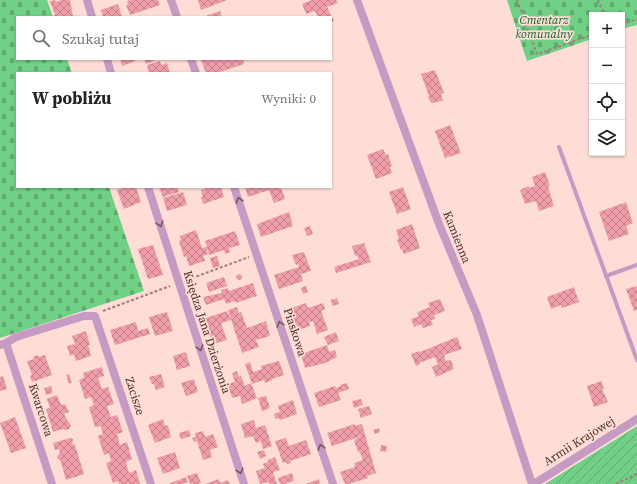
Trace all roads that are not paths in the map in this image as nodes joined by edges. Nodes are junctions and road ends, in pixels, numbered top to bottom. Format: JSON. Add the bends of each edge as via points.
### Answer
{"nodes":[{"id":1,"x":87,"y":0,"type":"edge"},
{"id":2,"x":171,"y":0,"type":"edge"},
{"id":3,"x":357,"y":0,"type":"edge"},
{"id":4,"x":92,"y":16,"type":"edge"},
{"id":5,"x":177,"y":16,"type":"edge"},
{"id":6,"x":107,"y":60,"type":"edge"},
{"id":7,"x":191,"y":60,"type":"edge"},
{"id":8,"x":111,"y":72,"type":"edge"},
{"id":9,"x":196,"y":72,"type":"edge"},
{"id":10,"x":559,"y":147,"type":"dead end"},
{"id":11,"x":148,"y":188,"type":"edge"},
{"id":12,"x":234,"y":188,"type":"edge"},
{"id":13,"x":637,"y":265,"type":"edge"},
{"id":14,"x":606,"y":276,"type":"junction"},
{"id":15,"x":3,"y":344,"type":"edge"},
{"id":16,"x":637,"y":360,"type":"edge"},
{"id":17,"x":637,"y":419,"type":"edge"},
{"id":18,"x":52,"y":484,"type":"edge"},
{"id":19,"x":151,"y":484,"type":"edge"},
{"id":20,"x":244,"y":484,"type":"edge"},
{"id":21,"x":333,"y":484,"type":"edge"},
{"id":22,"x":533,"y":484,"type":"edge"}],
"edges":[{"from":1,"to":4,"type":"street"},
{"from":2,"to":5,"type":"street"},
{"from":3,"to":22,"type":"street","name":"Kamienna","via":[[439,224],[477,315]]},
{"from":6,"to":8,"type":"street"},
{"from":7,"to":9,"type":"street"},
{"from":10,"to":14,"type":"lane"},
{"from":11,"to":20,"type":"street","name":"Księdza Jana Dzierżonia","one_way":true},
{"from":21,"to":12,"type":"street","name":"Piaskowa","one_way":true},
{"from":13,"to":14,"type":"lane"},
{"from":14,"to":16,"type":"lane"},
{"from":15,"to":18,"type":"street","name":"Kwarcowa"},
{"from":15,"to":19,"type":"street","name":"Zacisze","via":[[16,337],[84,316],[95,316]]},
{"from":17,"to":22,"type":"street","name":"Armii Krajowej"}]}
